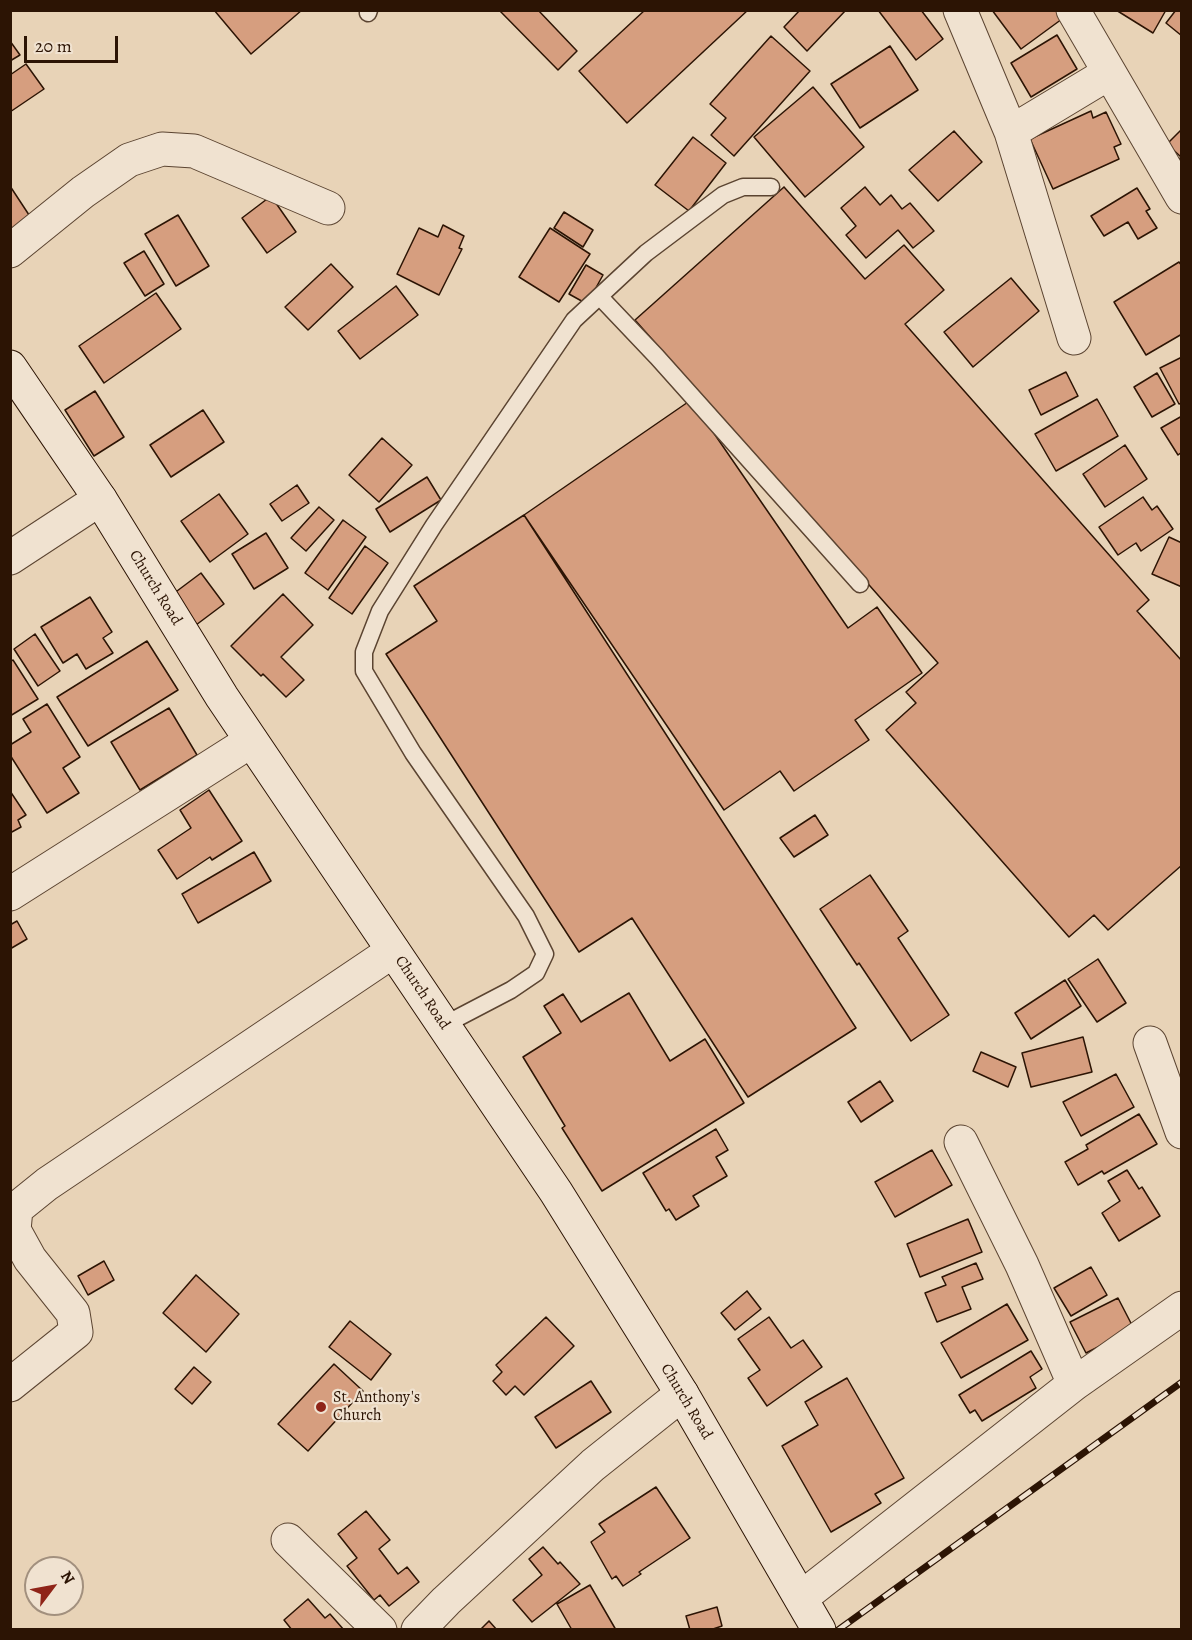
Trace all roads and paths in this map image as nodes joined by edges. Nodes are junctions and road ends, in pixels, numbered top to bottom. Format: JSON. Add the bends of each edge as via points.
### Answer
{"nodes":[{"id":1,"x":960,"y":10,"type":"edge"},
{"id":2,"x":1073,"y":10,"type":"edge"},
{"id":3,"x":1109,"y":73,"type":"junction"},
{"id":4,"x":1011,"y":132,"type":"junction"},
{"id":5,"x":771,"y":187,"type":"dead end"},
{"id":6,"x":1182,"y":197,"type":"edge"},
{"id":7,"x":328,"y":208,"type":"dead end"},
{"id":8,"x":10,"y":250,"type":"edge"},
{"id":9,"x":600,"y":297,"type":"junction"},
{"id":10,"x":1074,"y":338,"type":"dead end"},
{"id":11,"x":10,"y":366,"type":"edge"},
{"id":12,"x":100,"y":499,"type":"junction"},
{"id":13,"x":10,"y":558,"type":"edge"},
{"id":14,"x":860,"y":584,"type":"dead end"},
{"id":15,"x":251,"y":741,"type":"junction"},
{"id":16,"x":10,"y":894,"type":"edge"},
{"id":17,"x":393,"y":951,"type":"junction"},
{"id":18,"x":444,"y":1025,"type":"junction"},
{"id":19,"x":1150,"y":1043,"type":"dead end"},
{"id":20,"x":1182,"y":1132,"type":"edge"},
{"id":21,"x":962,"y":1142,"type":"dead end"},
{"id":22,"x":1182,"y":1308,"type":"edge"},
{"id":23,"x":1074,"y":1384,"type":"junction"},
{"id":24,"x":10,"y":1385,"type":"edge"},
{"id":25,"x":682,"y":1394,"type":"junction"},
{"id":26,"x":288,"y":1540,"type":"dead end"},
{"id":27,"x":801,"y":1598,"type":"junction"},
{"id":28,"x":380,"y":1629,"type":"edge"},
{"id":29,"x":418,"y":1629,"type":"edge"},
{"id":30,"x":819,"y":1629,"type":"edge"}],
"edges":[{"from":1,"to":4,"type":"street"},
{"from":2,"to":3,"type":"street"},
{"from":3,"to":4,"type":"street"},
{"from":3,"to":6,"type":"street"},
{"from":4,"to":10,"type":"street"},
{"from":5,"to":9,"type":"lane","via":[[742,187],[723,195],[646,253]]},
{"from":7,"to":8,"type":"street","via":[[194,151],[162,149],[129,159]]},
{"from":9,"to":14,"type":"lane"},
{"from":9,"to":18,"type":"lane","via":[[574,320],[434,525],[380,611],[364,652],[364,671],[414,753],[526,916],[544,954],[536,973]]},
{"from":11,"to":12,"type":"street","name":"Church Road"},
{"from":12,"to":13,"type":"street"},
{"from":12,"to":15,"type":"street","name":"Church Road"},
{"from":15,"to":16,"type":"street"},
{"from":15,"to":17,"type":"street","name":"Church Road"},
{"from":17,"to":18,"type":"street","name":"Church Road"},
{"from":17,"to":24,"type":"street","via":[[47,1184],[16,1209],[14,1230],[30,1259],[73,1312],[76,1332]]},
{"from":18,"to":25,"type":"street","name":"Church Road","via":[[556,1192]]},
{"from":19,"to":20,"type":"street"},
{"from":21,"to":23,"type":"street"},
{"from":22,"to":23,"type":"street"},
{"from":23,"to":27,"type":"street"},
{"from":25,"to":27,"type":"street","name":"Church Road"},
{"from":25,"to":29,"type":"street","via":[[593,1465]]},
{"from":26,"to":28,"type":"street"},
{"from":27,"to":30,"type":"street","name":"Church Road"}]}
